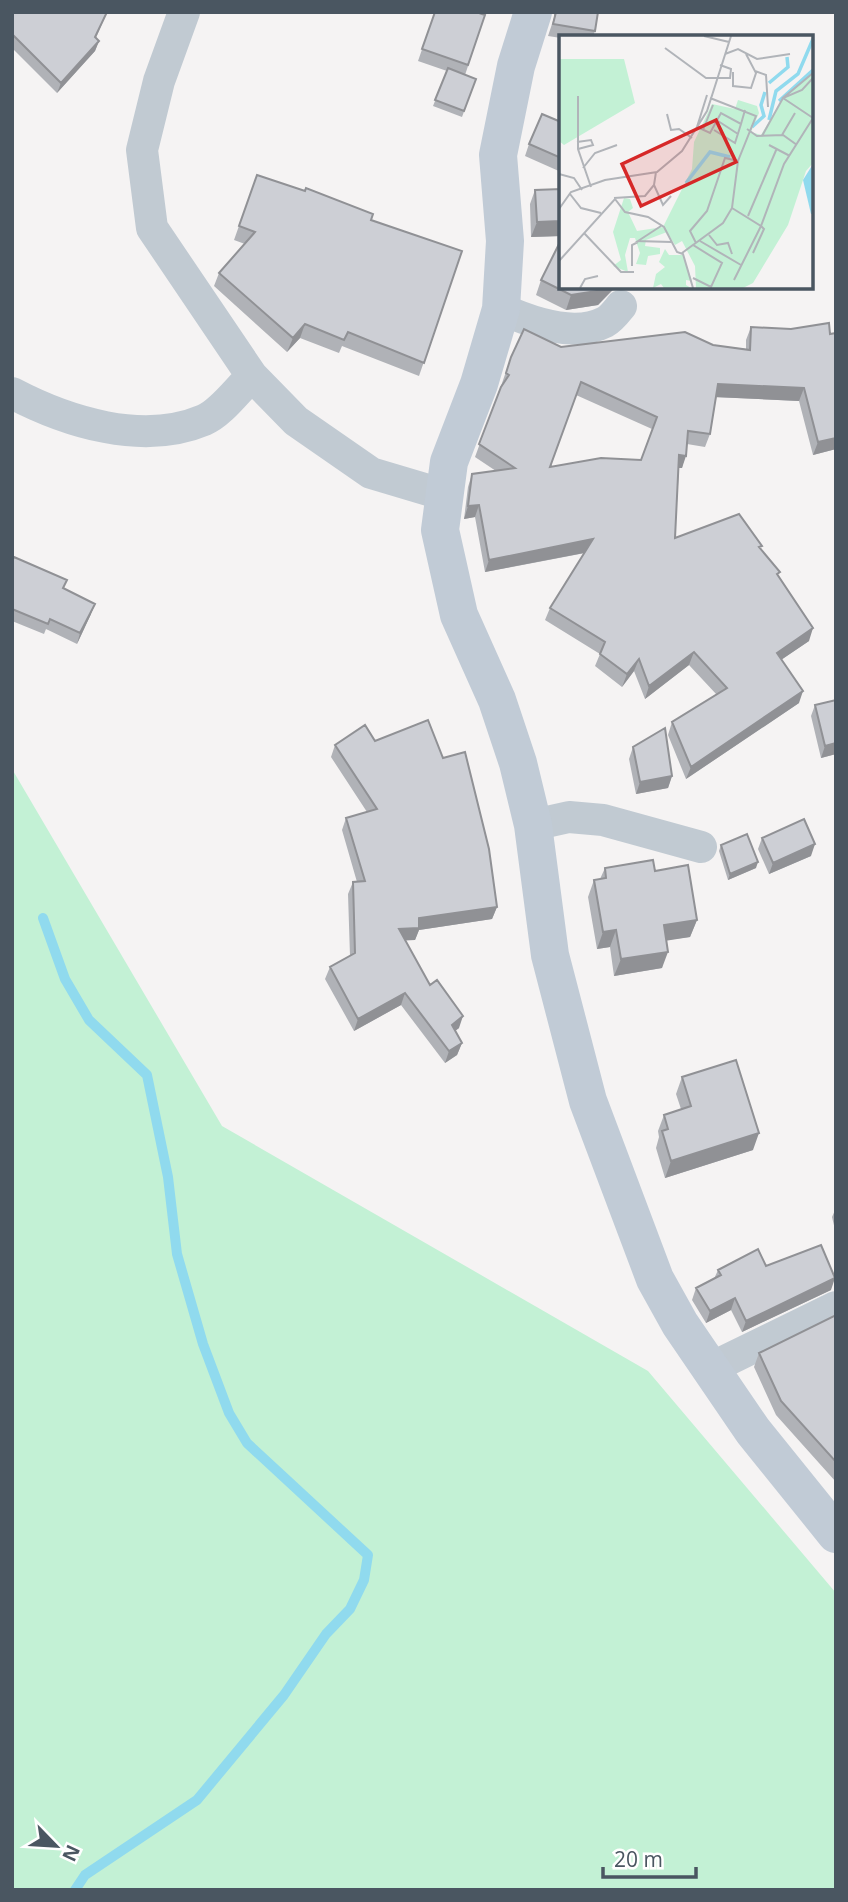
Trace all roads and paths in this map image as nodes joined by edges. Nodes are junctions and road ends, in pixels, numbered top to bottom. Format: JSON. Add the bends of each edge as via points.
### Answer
{"nodes":[{"id":1,"x":184,"y":12,"type":"edge"},
{"id":2,"x":533,"y":12,"type":"edge"},
{"id":3,"x":621,"y":306,"type":"dead end"},
{"id":4,"x":501,"y":309,"type":"junction"},
{"id":5,"x":251,"y":376,"type":"junction"},
{"id":6,"x":12,"y":393,"type":"edge"},
{"id":7,"x":445,"y":495,"type":"junction"},
{"id":8,"x":533,"y":825,"type":"junction"},
{"id":9,"x":701,"y":847,"type":"dead end"},
{"id":10,"x":836,"y":1307,"type":"edge"},
{"id":11,"x":711,"y":1368,"type":"junction"},
{"id":12,"x":836,"y":1534,"type":"edge"}],
"edges":[{"from":1,"to":5,"type":"street","via":[[159,81],[142,150],[152,228]]},
{"from":2,"to":4,"type":"main road","via":[[516,66],[498,155],[505,241]]},
{"from":3,"to":4,"type":"street","via":[[605,322],[581,327],[551,326]]},
{"from":4,"to":7,"type":"main road","via":[[449,462]]},
{"from":5,"to":6,"type":"street","via":[[206,419],[148,430],[104,427],[70,418]]},
{"from":5,"to":7,"type":"street","via":[[296,421],[371,473]]},
{"from":7,"to":8,"type":"main road","via":[[440,530],[458,615],[496,699]]},
{"from":8,"to":9,"type":"street","via":[[569,817],[603,820]]},
{"from":8,"to":11,"type":"main road","via":[[550,955],[588,1101],[655,1279]]},
{"from":10,"to":11,"type":"street"},
{"from":11,"to":12,"type":"main road","via":[[753,1431]]}]}
